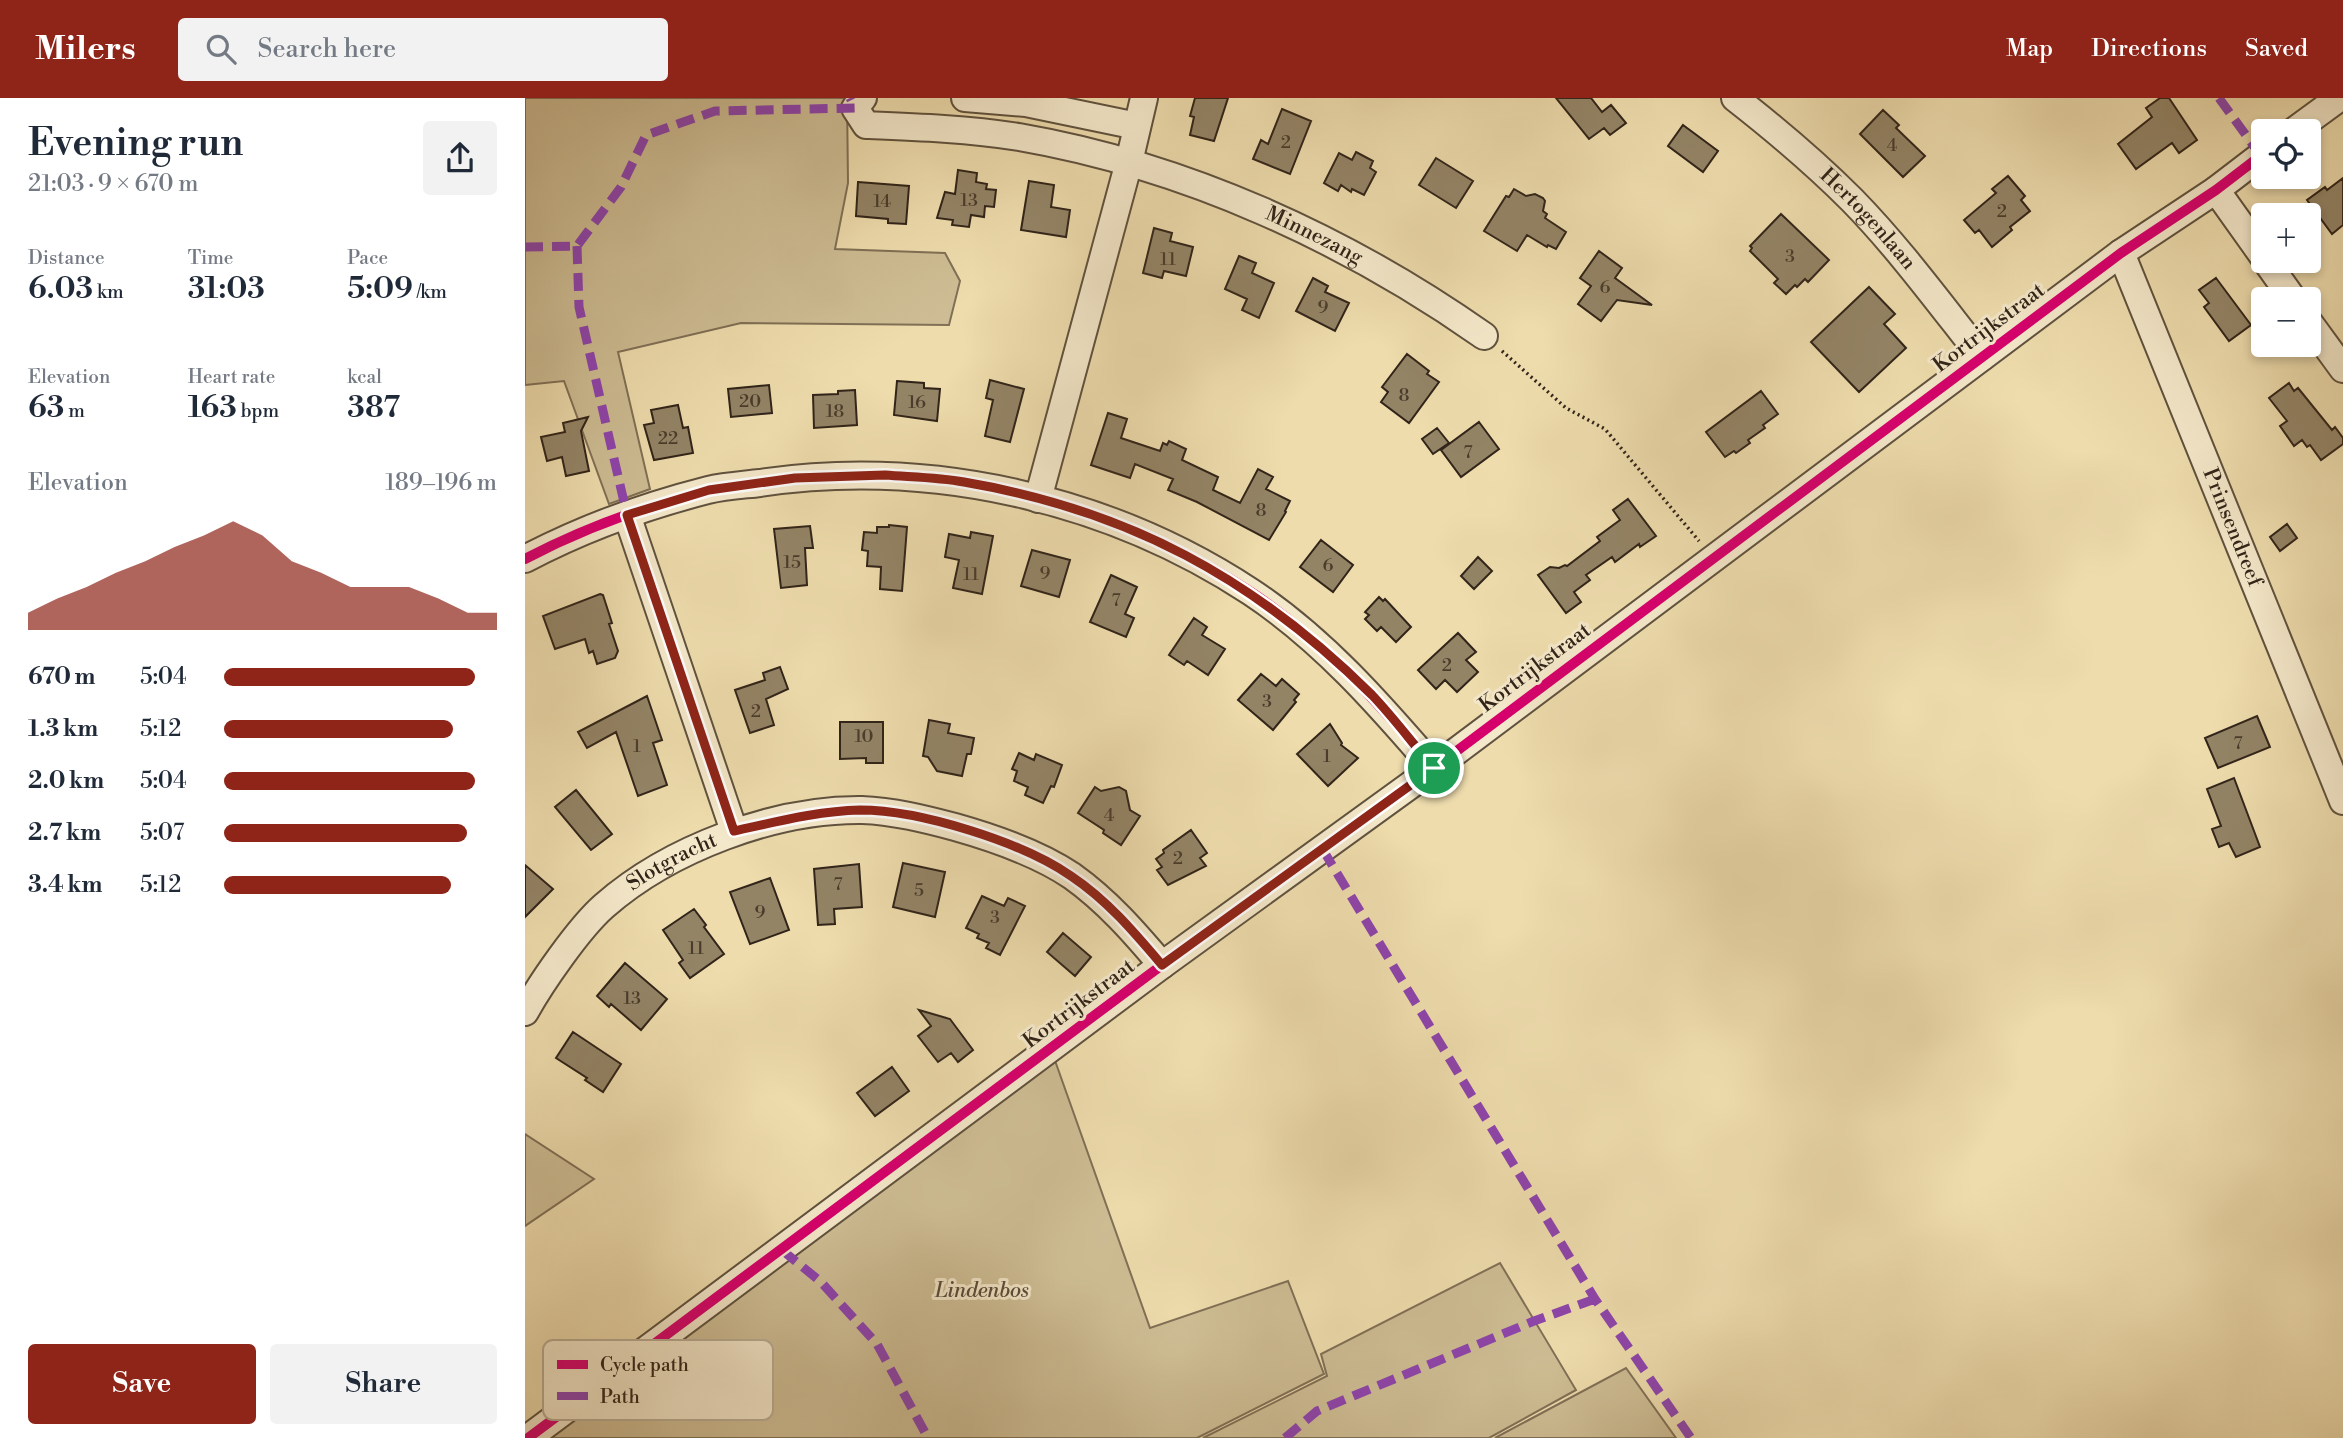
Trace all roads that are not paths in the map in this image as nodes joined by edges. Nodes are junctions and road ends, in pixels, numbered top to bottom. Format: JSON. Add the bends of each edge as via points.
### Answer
{"nodes":[{"id":1,"x":863,"y":98,"type":"edge"},
{"id":2,"x":965,"y":98,"type":"edge"},
{"id":3,"x":1144,"y":98,"type":"edge"},
{"id":4,"x":1735,"y":98,"type":"edge"},
{"id":5,"x":2339,"y":98,"type":"edge"},
{"id":6,"x":2310,"y":119,"type":"edge"},
{"id":7,"x":1136,"y":126,"type":"junction"},
{"id":8,"x":1129,"y":162,"type":"junction"},
{"id":9,"x":2251,"y":164,"type":"edge"},
{"id":10,"x":2216,"y":190,"type":"junction"},
{"id":11,"x":2251,"y":239,"type":"edge"},
{"id":12,"x":2121,"y":253,"type":"junction"},
{"id":13,"x":1484,"y":336,"type":"road end"},
{"id":14,"x":2321,"y":339,"type":"edge"},
{"id":15,"x":1982,"y":357,"type":"junction"},
{"id":16,"x":2343,"y":369,"type":"edge"},
{"id":17,"x":1038,"y":499,"type":"junction"},
{"id":18,"x":627,"y":515,"type":"junction"},
{"id":19,"x":525,"y":559,"type":"edge"},
{"id":20,"x":1434,"y":768,"type":"junction"},
{"id":21,"x":2343,"y":801,"type":"edge"},
{"id":22,"x":734,"y":831,"type":"junction"},
{"id":23,"x":1162,"y":965,"type":"junction"},
{"id":24,"x":525,"y":1012,"type":"edge"},
{"id":25,"x":659,"y":1340,"type":"edge"},
{"id":26,"x":552,"y":1420,"type":"edge"},
{"id":27,"x":528,"y":1438,"type":"edge"}],
"edges":[{"from":1,"to":8,"type":"street","name":"Minnezang","via":[[855,108],[866,125],[1018,137]]},
{"from":2,"to":7,"type":"street","via":[[1026,103]]},
{"from":3,"to":7,"type":"street"},
{"from":4,"to":15,"type":"street","name":"Hertogenlaan","via":[[1853,201]]},
{"from":5,"to":6,"type":"street"},
{"from":7,"to":8,"type":"street"},
{"from":8,"to":13,"type":"street","name":"Minnezang","via":[[1296,225],[1370,262]]},
{"from":8,"to":17,"type":"street"},
{"from":9,"to":10,"type":"street","name":"Kortrijkstraat"},
{"from":10,"to":11,"type":"street"},
{"from":10,"to":12,"type":"street","name":"Kortrijkstraat"},
{"from":12,"to":15,"type":"street","name":"Kortrijkstraat"},
{"from":12,"to":21,"type":"street","name":"Prinsendreef"},
{"from":14,"to":16,"type":"street"},
{"from":15,"to":20,"type":"street","name":"Kortrijkstraat"},
{"from":17,"to":18,"type":"street","via":[[963,481],[885,475],[795,478],[709,490]]},
{"from":17,"to":20,"type":"street","via":[[1118,522],[1183,552],[1252,593],[1373,696]]},
{"from":18,"to":19,"type":"street","via":[[571,535]]},
{"from":18,"to":22,"type":"street"},
{"from":20,"to":23,"type":"street","name":"Kortrijkstraat"},
{"from":22,"to":23,"type":"street","name":"Slotgracht","via":[[812,814],[862,810],[916,817],[983,835],[1071,875],[1122,917]]},
{"from":22,"to":24,"type":"street","name":"Slotgracht","via":[[656,868],[603,907]]},
{"from":23,"to":25,"type":"street","name":"Kortrijkstraat"},
{"from":26,"to":27,"type":"street","name":"Kortrijkstraat"}]}
